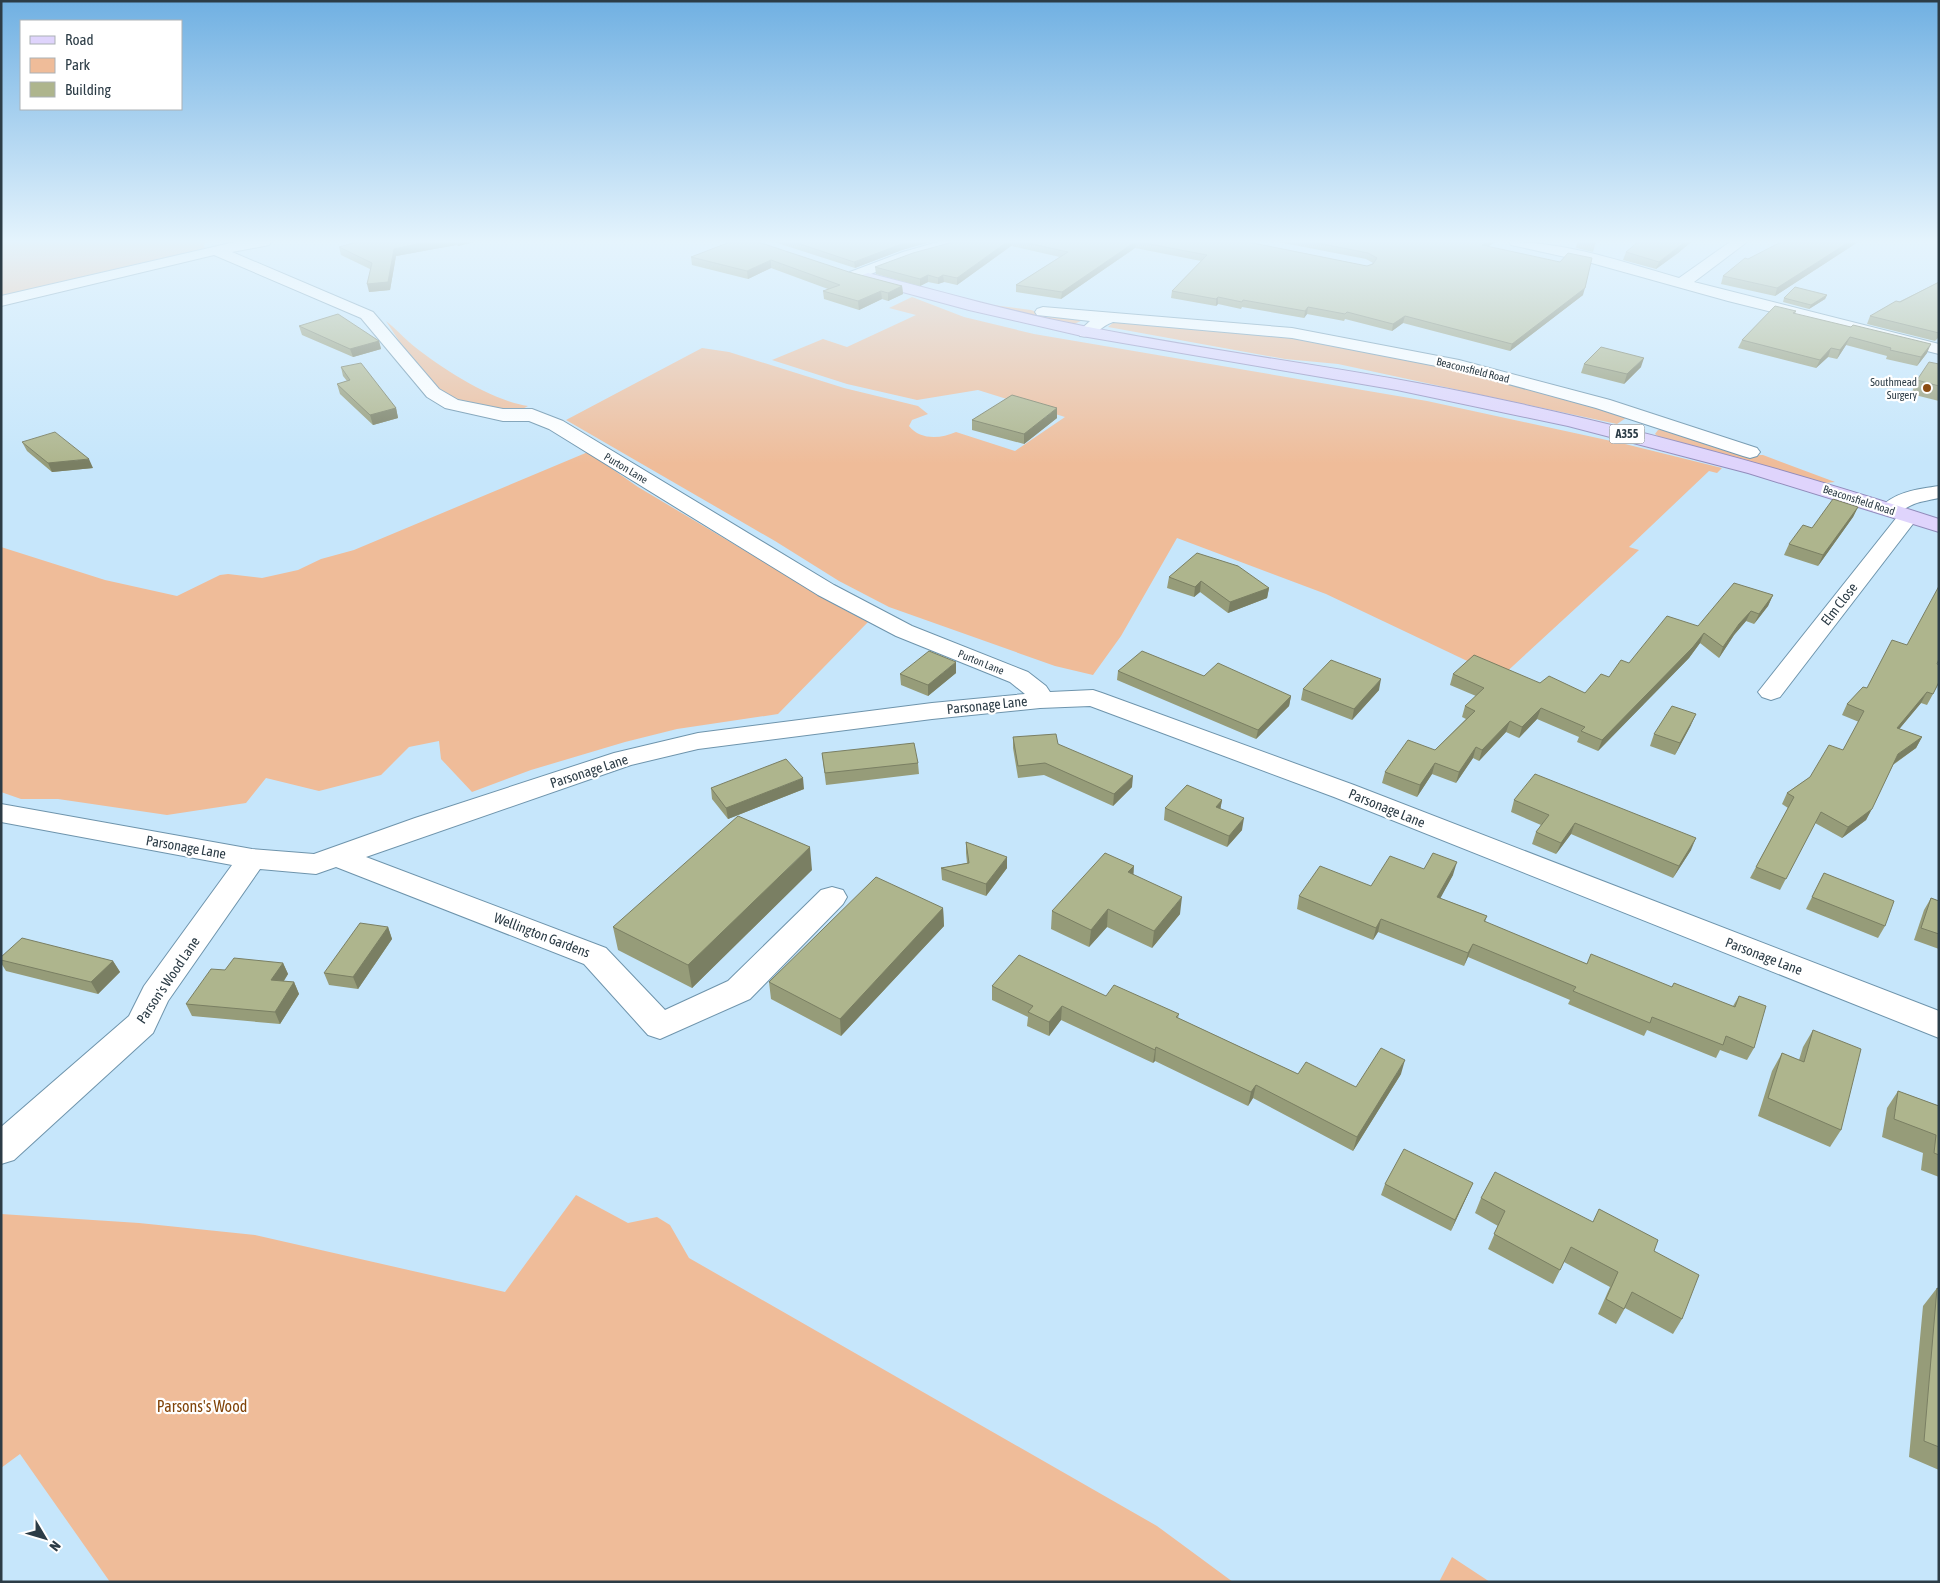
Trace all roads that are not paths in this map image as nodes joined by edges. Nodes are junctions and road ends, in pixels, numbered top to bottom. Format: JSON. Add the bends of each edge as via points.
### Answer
{"nodes":[{"id":1,"x":368,"y":316,"type":"edge"},
{"id":2,"x":1014,"y":316,"type":"edge"},
{"id":3,"x":1084,"y":316,"type":"edge"},
{"id":4,"x":1806,"y":316,"type":"edge"},
{"id":5,"x":1106,"y":318,"type":"junction"},
{"id":6,"x":1086,"y":332,"type":"junction"},
{"id":7,"x":1939,"y":349,"type":"edge"},
{"id":8,"x":1652,"y":420,"type":"junction"},
{"id":9,"x":1635,"y":436,"type":"junction"},
{"id":10,"x":1750,"y":452,"type":"dead end"},
{"id":11,"x":1939,"y":492,"type":"edge"},
{"id":12,"x":1899,"y":512,"type":"junction"},
{"id":13,"x":1939,"y":526,"type":"edge"},
{"id":14,"x":1771,"y":692,"type":"dead end"},
{"id":15,"x":1040,"y":700,"type":"junction"},
{"id":16,"x":1,"y":813,"type":"edge"},
{"id":17,"x":335,"y":856,"type":"junction"},
{"id":18,"x":252,"y":859,"type":"junction"},
{"id":19,"x":832,"y":897,"type":"dead end"},
{"id":20,"x":1939,"y":1024,"type":"edge"},
{"id":21,"x":1,"y":1149,"type":"edge"}],
"edges":[{"from":1,"to":15,"type":"street","name":"Purton Lane","via":[[433,393],[452,404],[503,415],[532,415],[556,425],[826,590],[904,631],[1018,678],[1037,691]]},
{"from":2,"to":6,"type":"main road","name":"Beaconsfield Road","number":"A355"},
{"from":3,"to":5,"type":"street","name":"Beaconsfield Road"},
{"from":4,"to":7,"type":"street"},
{"from":5,"to":6,"type":"street"},
{"from":5,"to":8,"type":"street","name":"Beaconsfield Road","via":[[1319,336],[1458,365]]},
{"from":6,"to":9,"type":"main road","name":"Beaconsfield Road","number":"A355","via":[[1440,393]]},
{"from":8,"to":9,"type":"street"},
{"from":8,"to":10,"type":"street","name":"Beaconsfield Road"},
{"from":9,"to":12,"type":"main road","name":"Beaconsfield Road","number":"A355"},
{"from":11,"to":12,"type":"street","via":[[1900,501]]},
{"from":12,"to":13,"type":"main road","name":"Beaconsfield Road","number":"A355"},
{"from":12,"to":14,"type":"street","name":"Elm Close"},
{"from":15,"to":17,"type":"street","name":"Parsonage Lane","via":[[698,741],[623,759]]},
{"from":15,"to":20,"type":"street","name":"Parsonage Lane","via":[[1092,698],[1344,791]]},
{"from":16,"to":18,"type":"street","name":"Parsonage Lane"},
{"from":17,"to":18,"type":"street","name":"Parsonage Lane","via":[[316,864]]},
{"from":17,"to":19,"type":"street","name":"Wellington Gardens","via":[[596,956],[660,1026],[739,990]]},
{"from":18,"to":21,"type":"street","name":"Parson's Wood Lane","via":[[155,994],[141,1024]]}]}
